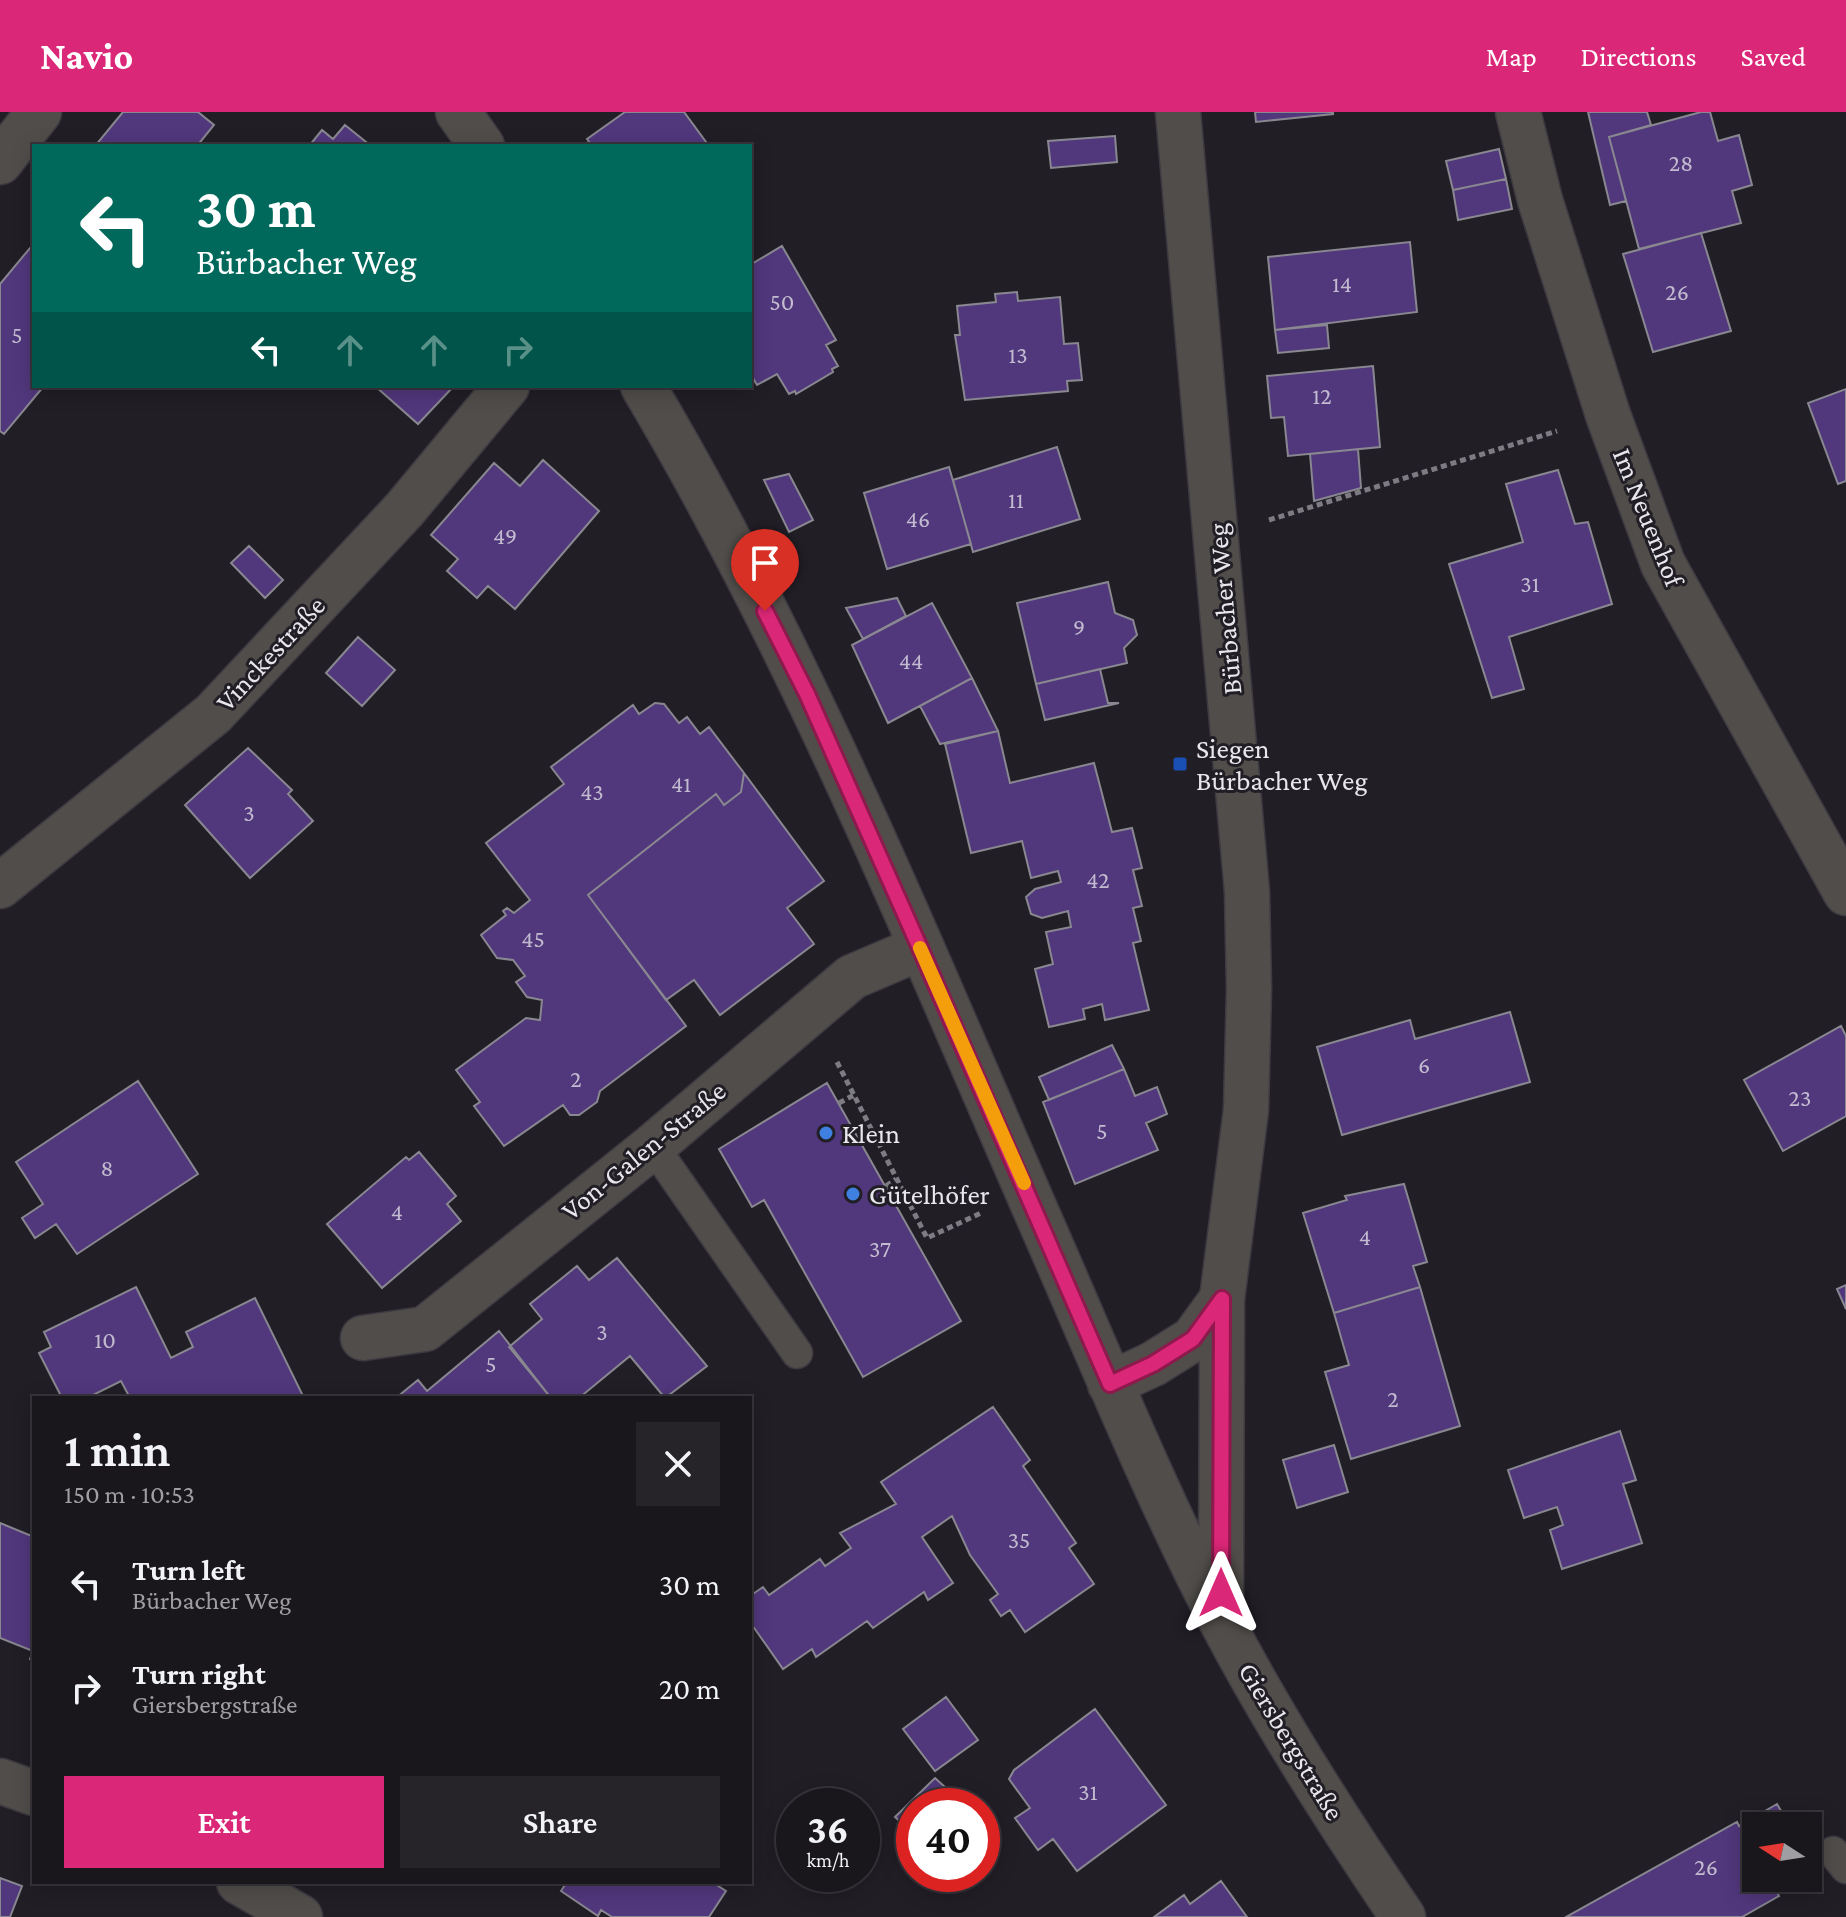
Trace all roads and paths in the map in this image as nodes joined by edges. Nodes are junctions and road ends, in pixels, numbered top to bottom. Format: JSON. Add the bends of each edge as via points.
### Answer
{"nodes":[{"id":1,"x":39,"y":112,"type":"edge"},
{"id":2,"x":458,"y":112,"type":"edge"},
{"id":3,"x":1178,"y":112,"type":"edge"},
{"id":4,"x":1518,"y":112,"type":"edge"},
{"id":5,"x":481,"y":144,"type":"edge"},
{"id":6,"x":0,"y":162,"type":"edge"},
{"id":7,"x":505,"y":388,"type":"edge"},
{"id":8,"x":644,"y":388,"type":"edge"},
{"id":9,"x":1608,"y":415,"type":"junction"},
{"id":10,"x":1218,"y":534,"type":"junction"},
{"id":11,"x":0,"y":886,"type":"edge"},
{"id":12,"x":1846,"y":893,"type":"edge"},
{"id":13,"x":920,"y":948,"type":"junction"},
{"id":14,"x":811,"y":1011,"type":"junction"},
{"id":15,"x":854,"y":1095,"type":"junction"},
{"id":16,"x":839,"y":1103,"type":"dead end"},
{"id":17,"x":653,"y":1146,"type":"junction"},
{"id":18,"x":896,"y":1179,"type":"junction"},
{"id":19,"x":886,"y":1186,"type":"dead end"},
{"id":20,"x":1027,"y":1192,"type":"junction"},
{"id":21,"x":917,"y":1220,"type":"junction"},
{"id":22,"x":907,"y":1225,"type":"dead end"},
{"id":23,"x":1222,"y":1299,"type":"junction"},
{"id":24,"x":363,"y":1338,"type":"dead end"},
{"id":25,"x":797,"y":1353,"type":"dead end"},
{"id":26,"x":1110,"y":1384,"type":"junction"},
{"id":27,"x":1221,"y":1621,"type":"junction"},
{"id":28,"x":0,"y":1781,"type":"edge"},
{"id":29,"x":32,"y":1792,"type":"edge"},
{"id":30,"x":242,"y":1884,"type":"edge"},
{"id":31,"x":300,"y":1917,"type":"edge"},
{"id":32,"x":1403,"y":1917,"type":"edge"}],
"edges":[{"from":1,"to":6,"type":"street"},
{"from":2,"to":5,"type":"street"},
{"from":3,"to":10,"type":"street","name":"Bürbacher Weg"},
{"from":4,"to":9,"type":"street","name":"Im Neuenhof"},
{"from":7,"to":11,"type":"street","name":"Vinckestraße","via":[[404,510],[213,714]]},
{"from":8,"to":13,"type":"street","name":"Giersbergstraße","via":[[807,694]]},
{"from":9,"to":10,"type":"path"},
{"from":9,"to":12,"type":"street","name":"Im Neuenhof","via":[[1663,564]]},
{"from":10,"to":23,"type":"street","name":"Bürbacher Weg","via":[[1246,877],[1249,989],[1246,1110]]},
{"from":13,"to":14,"type":"street","name":"Von-Galen-Straße","via":[[852,977]]},
{"from":13,"to":20,"type":"street","name":"Giersbergstraße"},
{"from":14,"to":15,"type":"path"},
{"from":14,"to":17,"type":"street","name":"Von-Galen-Straße"},
{"from":15,"to":16,"type":"path"},
{"from":15,"to":18,"type":"path"},
{"from":17,"to":24,"type":"street","name":"Von-Galen-Straße","via":[[425,1329]]},
{"from":17,"to":25,"type":"lane"},
{"from":18,"to":19,"type":"path"},
{"from":18,"to":21,"type":"path"},
{"from":20,"to":21,"type":"path","via":[[927,1238]]},
{"from":20,"to":26,"type":"street","name":"Giersbergstraße"},
{"from":21,"to":22,"type":"path"},
{"from":23,"to":26,"type":"street","name":"Bürbacher Weg","via":[[1193,1339]]},
{"from":23,"to":27,"type":"street","name":"Bürbacher Weg"},
{"from":26,"to":27,"type":"street","name":"Giersbergstraße"},
{"from":27,"to":32,"type":"street","name":"Giersbergstraße"},
{"from":28,"to":29,"type":"street"},
{"from":30,"to":31,"type":"street"}]}
